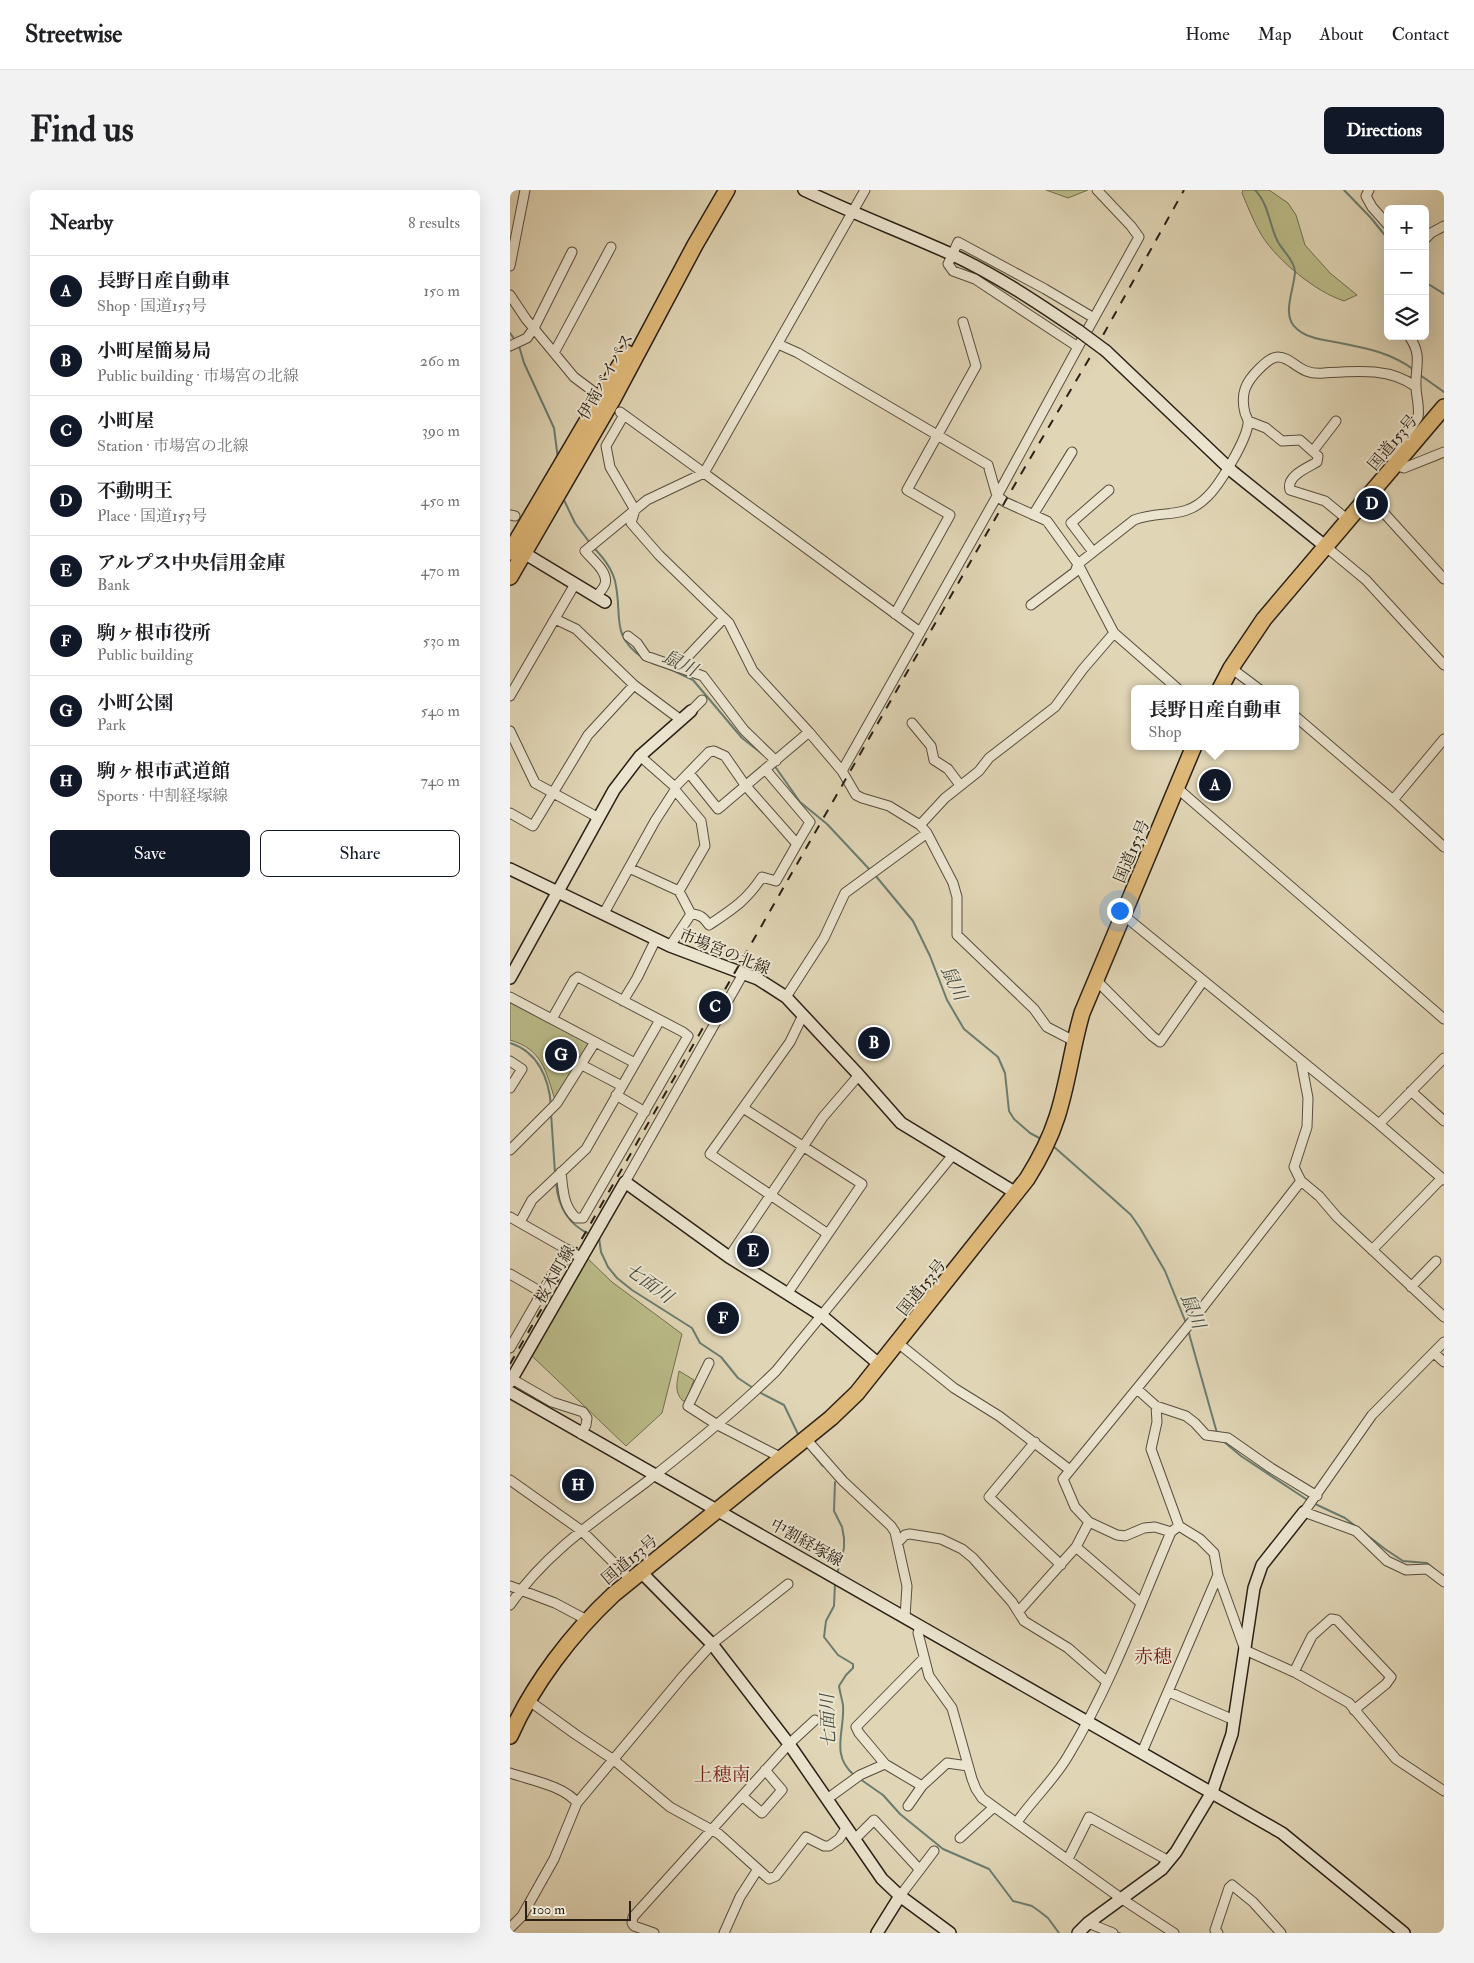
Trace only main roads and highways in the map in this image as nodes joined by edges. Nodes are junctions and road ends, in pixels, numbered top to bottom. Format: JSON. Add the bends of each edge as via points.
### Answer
{"nodes":[{"id":1,"x":720,"y":190,"type":"edge"},
{"id":2,"x":727,"y":190,"type":"edge"},
{"id":3,"x":1441,"y":410,"type":"edge"},
{"id":4,"x":575,"y":452,"type":"junction"},
{"id":5,"x":514,"y":549,"type":"edge"},
{"id":6,"x":510,"y":577,"type":"edge"},
{"id":7,"x":1222,"y":685,"type":"edge"},
{"id":8,"x":1192,"y":750,"type":"edge"},
{"id":9,"x":510,"y":1736,"type":"edge"}],
"edges":[{"from":1,"to":4,"type":"highway","name":"伊南バイパス"},
{"from":2,"to":4,"type":"highway","name":"伊南バイパス","via":[[613,399]]},
{"from":3,"to":7,"type":"highway","name":"国道153号","via":[[1264,619]]},
{"from":4,"to":5,"type":"highway","name":"伊南バイパス"},
{"from":5,"to":6,"type":"highway","name":"伊南バイパス"},
{"from":8,"to":9,"type":"highway","name":"国道153号","via":[[1096,980],[1074,1041],[1058,1116],[1027,1179],[857,1393],[587,1620],[528,1700]]}]}
